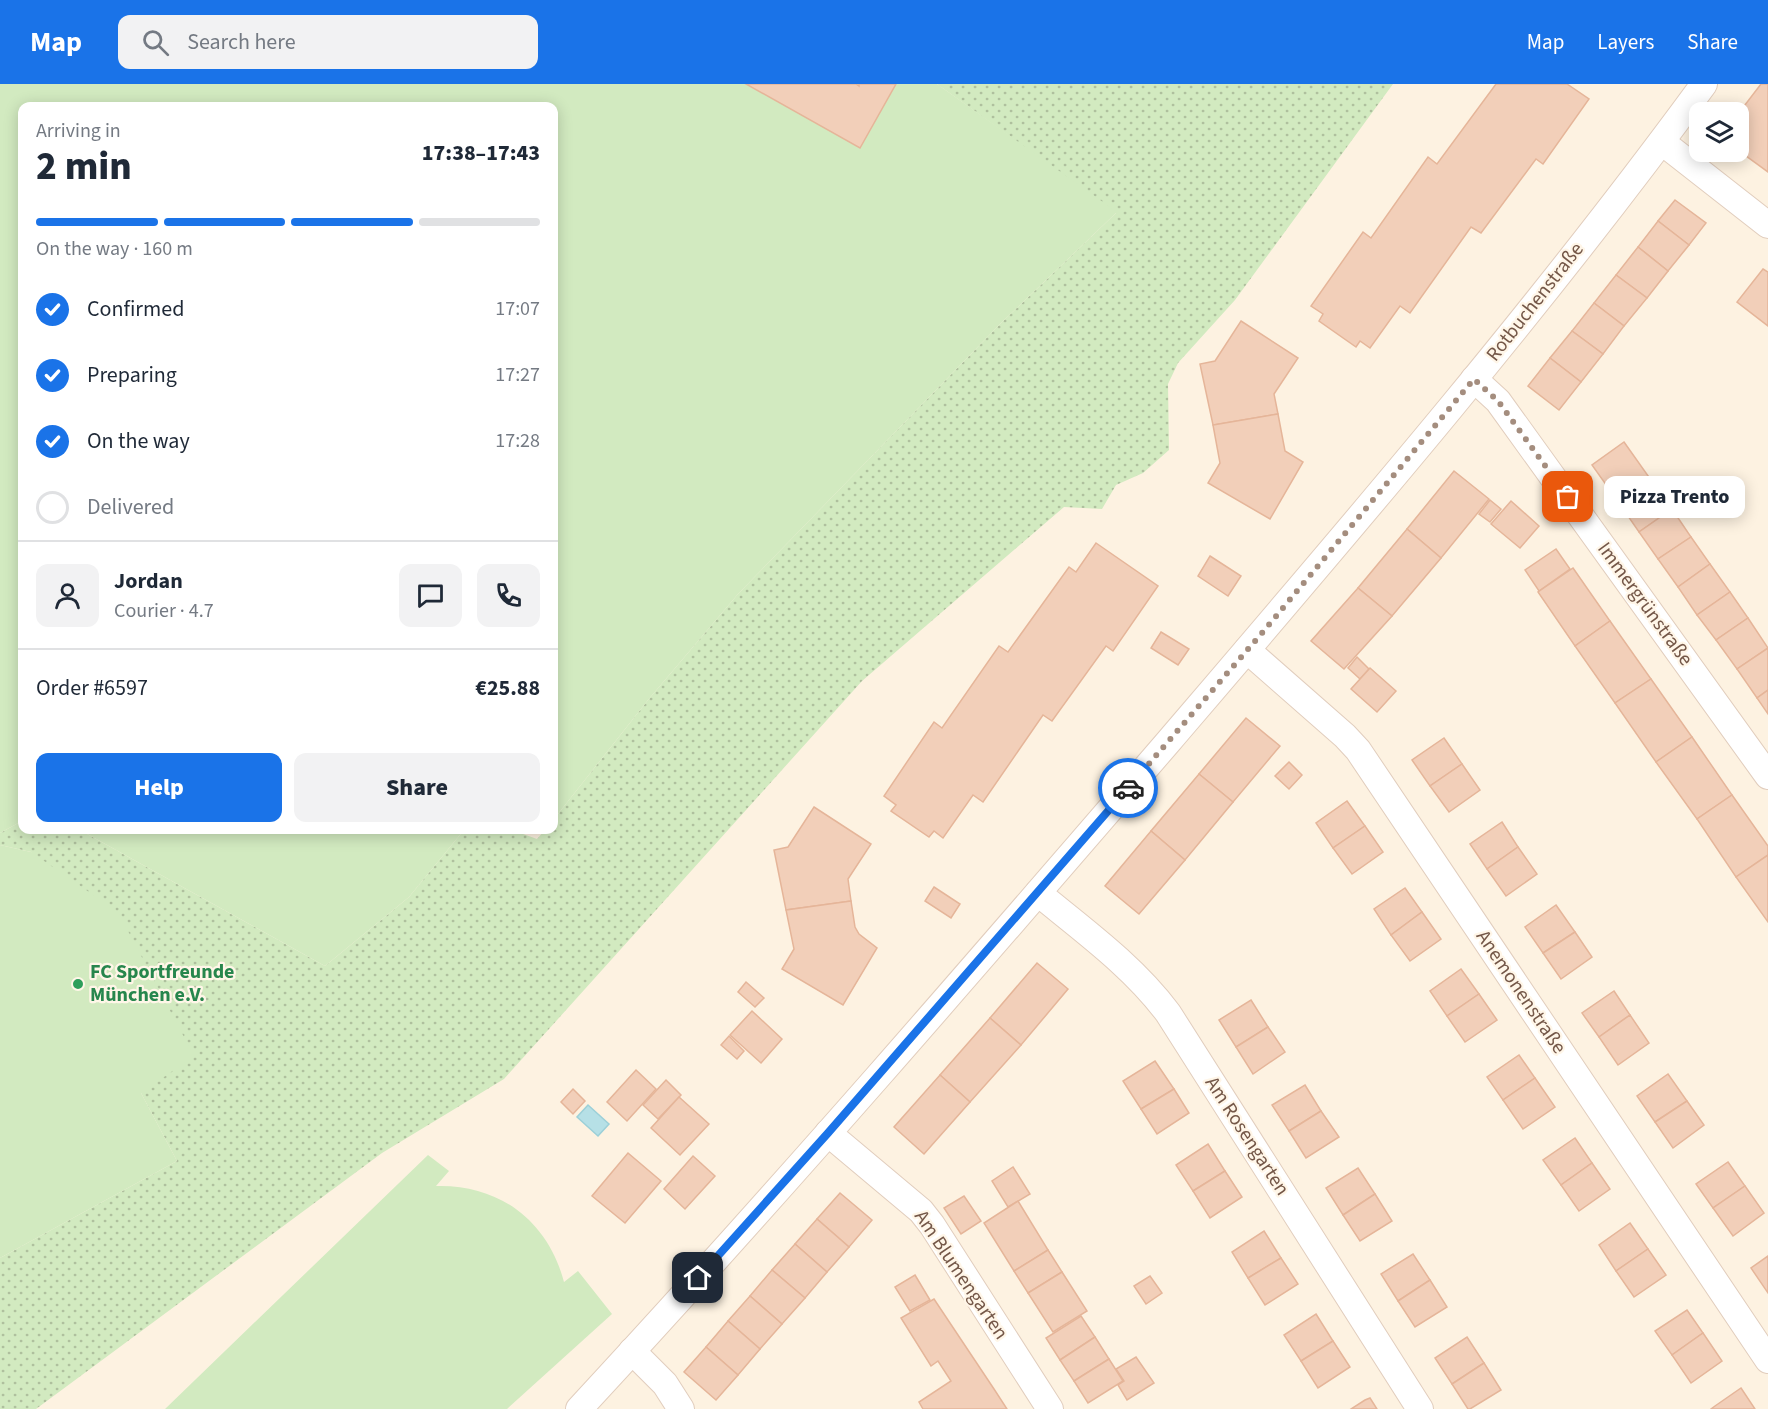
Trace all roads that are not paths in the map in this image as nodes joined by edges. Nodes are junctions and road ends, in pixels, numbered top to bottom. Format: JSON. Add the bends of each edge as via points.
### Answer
{"nodes":[{"id":1,"x":1704,"y":84,"type":"edge"},
{"id":2,"x":1662,"y":141,"type":"junction"},
{"id":3,"x":1768,"y":225,"type":"edge"},
{"id":4,"x":1474,"y":379,"type":"junction"},
{"id":5,"x":1246,"y":650,"type":"junction"},
{"id":6,"x":1768,"y":776,"type":"edge"},
{"id":7,"x":1038,"y":893,"type":"junction"},
{"id":8,"x":828,"y":1133,"type":"junction"},
{"id":9,"x":632,"y":1351,"type":"junction"},
{"id":10,"x":1768,"y":1360,"type":"edge"},
{"id":11,"x":579,"y":1409,"type":"edge"},
{"id":12,"x":681,"y":1409,"type":"edge"},
{"id":13,"x":1050,"y":1409,"type":"edge"},
{"id":14,"x":1420,"y":1409,"type":"edge"}],
"edges":[{"from":1,"to":2,"type":"street","name":"Rotbuchenstraße"},
{"from":2,"to":3,"type":"street"},
{"from":2,"to":4,"type":"street","name":"Rotbuchenstraße"},
{"from":4,"to":5,"type":"street","name":"Rotbuchenstraße"},
{"from":4,"to":6,"type":"street","name":"Immergrünstraße","via":[[1498,401]]},
{"from":5,"to":7,"type":"street","name":"Rotbuchenstraße"},
{"from":5,"to":10,"type":"street","name":"Anemonenstraße","via":[[1345,736],[1372,769]]},
{"from":7,"to":8,"type":"street","name":"Rotbuchenstraße"},
{"from":7,"to":14,"type":"street","name":"Am Rosengarten","via":[[1112,954],[1163,1006]]},
{"from":8,"to":9,"type":"street","name":"Rotbuchenstraße"},
{"from":8,"to":13,"type":"street","name":"Am Blumengarten","via":[[921,1211]]},
{"from":9,"to":11,"type":"street","name":"Rotbuchenstraße"},
{"from":9,"to":12,"type":"street","via":[[665,1384]]}]}
